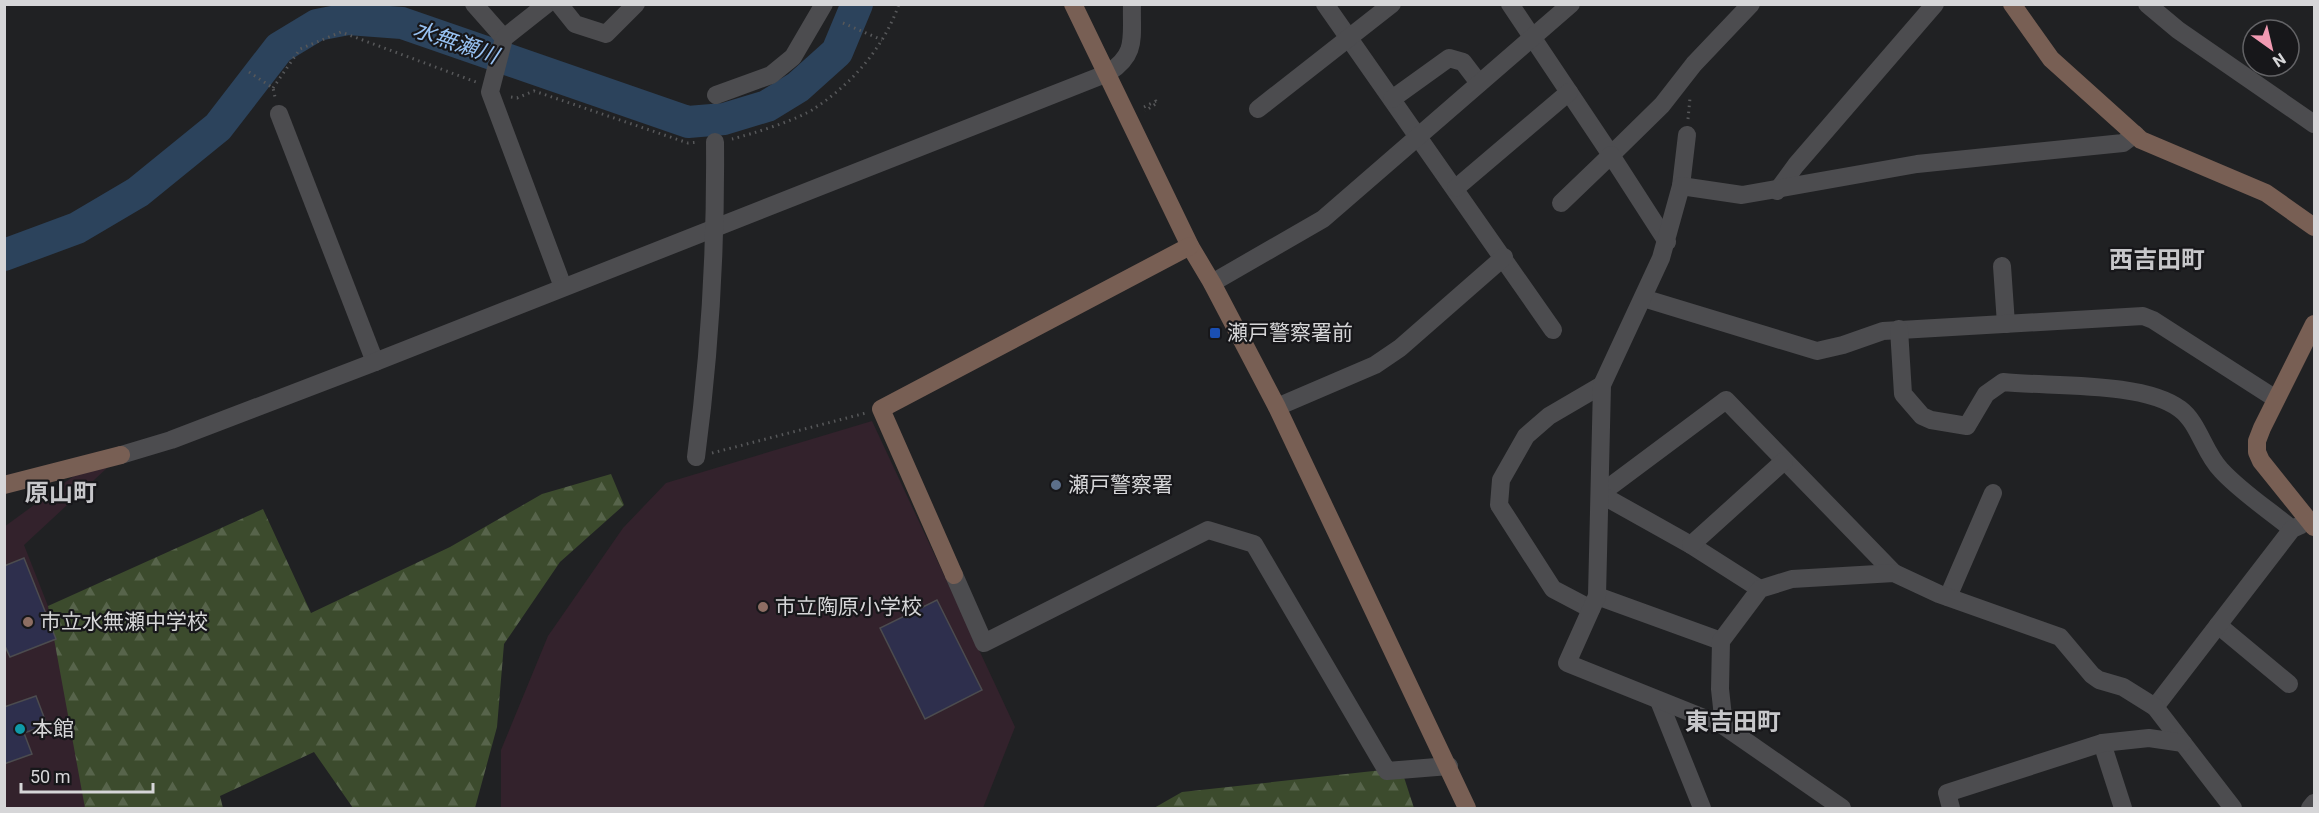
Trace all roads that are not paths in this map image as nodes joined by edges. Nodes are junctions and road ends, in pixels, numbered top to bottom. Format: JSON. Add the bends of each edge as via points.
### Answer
{"nodes":[{"id":1,"x":474,"y":4,"type":"edge"},
{"id":2,"x":547,"y":4,"type":"edge"},
{"id":3,"x":559,"y":4,"type":"edge"},
{"id":4,"x":636,"y":4,"type":"edge"},
{"id":5,"x":824,"y":4,"type":"edge"},
{"id":6,"x":1072,"y":4,"type":"edge"},
{"id":7,"x":1131,"y":4,"type":"edge"},
{"id":8,"x":1325,"y":4,"type":"edge"},
{"id":9,"x":1392,"y":4,"type":"edge"},
{"id":10,"x":1510,"y":4,"type":"edge"},
{"id":11,"x":1571,"y":4,"type":"edge"},
{"id":12,"x":1751,"y":4,"type":"edge"},
{"id":13,"x":1935,"y":4,"type":"edge"},
{"id":14,"x":2012,"y":4,"type":"edge"},
{"id":15,"x":2148,"y":4,"type":"edge"},
{"id":16,"x":1532,"y":36,"type":"junction"},
{"id":17,"x":1350,"y":38,"type":"junction"},
{"id":18,"x":503,"y":42,"type":"junction"},
{"id":19,"x":1108,"y":73,"type":"junction"},
{"id":20,"x":1479,"y":83,"type":"junction"},
{"id":21,"x":1569,"y":92,"type":"junction"},
{"id":22,"x":716,"y":95,"type":"dead end"},
{"id":23,"x":1392,"y":99,"type":"junction"},
{"id":24,"x":1258,"y":109,"type":"dead end"},
{"id":25,"x":279,"y":114,"type":"dead end"},
{"id":26,"x":2314,"y":124,"type":"edge"},
{"id":27,"x":1686,"y":135,"type":"dead end"},
{"id":28,"x":2135,"y":135,"type":"junction"},
{"id":29,"x":1419,"y":136,"type":"junction"},
{"id":30,"x":715,"y":142,"type":"road end"},
{"id":31,"x":1611,"y":155,"type":"junction"},
{"id":32,"x":1681,"y":186,"type":"junction"},
{"id":33,"x":1456,"y":188,"type":"junction"},
{"id":34,"x":1777,"y":191,"type":"junction"},
{"id":35,"x":1561,"y":203,"type":"dead end"},
{"id":36,"x":716,"y":227,"type":"junction"},
{"id":37,"x":2314,"y":227,"type":"edge"},
{"id":38,"x":1667,"y":242,"type":"junction"},
{"id":39,"x":1190,"y":246,"type":"junction"},
{"id":40,"x":1504,"y":257,"type":"junction"},
{"id":41,"x":2002,"y":266,"type":"dead end"},
{"id":42,"x":1212,"y":283,"type":"junction"},
{"id":43,"x":563,"y":287,"type":"junction"},
{"id":44,"x":1643,"y":298,"type":"junction"},
{"id":45,"x":2006,"y":324,"type":"junction"},
{"id":46,"x":2314,"y":324,"type":"edge"},
{"id":47,"x":1899,"y":329,"type":"junction"},
{"id":48,"x":1553,"y":330,"type":"dead end"},
{"id":49,"x":375,"y":362,"type":"junction"},
{"id":50,"x":1602,"y":385,"type":"junction"},
{"id":51,"x":2276,"y":399,"type":"junction"},
{"id":52,"x":1277,"y":407,"type":"junction"},
{"id":53,"x":696,"y":457,"type":"road end"},
{"id":54,"x":1784,"y":461,"type":"junction"},
{"id":55,"x":4,"y":485,"type":"edge"},
{"id":56,"x":1993,"y":493,"type":"dead end"},
{"id":57,"x":1599,"y":494,"type":"junction"},
{"id":58,"x":2305,"y":526,"type":"edge"},
{"id":59,"x":1691,"y":545,"type":"junction"},
{"id":60,"x":1894,"y":573,"type":"junction"},
{"id":61,"x":1760,"y":589,"type":"junction"},
{"id":62,"x":1948,"y":597,"type":"junction"},
{"id":63,"x":1594,"y":602,"type":"junction"},
{"id":64,"x":2218,"y":625,"type":"junction"},
{"id":65,"x":1721,"y":641,"type":"junction"},
{"id":66,"x":2289,"y":684,"type":"dead end"},
{"id":67,"x":1659,"y":701,"type":"junction"},
{"id":68,"x":2155,"y":707,"type":"junction"},
{"id":69,"x":1724,"y":726,"type":"junction"},
{"id":70,"x":2102,"y":743,"type":"junction"},
{"id":71,"x":2183,"y":743,"type":"junction"},
{"id":72,"x":1449,"y":766,"type":"junction"},
{"id":73,"x":2314,"y":803,"type":"edge"},
{"id":74,"x":1467,"y":808,"type":"edge"},
{"id":75,"x":1702,"y":808,"type":"edge"},
{"id":76,"x":1842,"y":808,"type":"edge"},
{"id":77,"x":1951,"y":808,"type":"edge"},
{"id":78,"x":2123,"y":808,"type":"edge"},
{"id":79,"x":2233,"y":808,"type":"edge"},
{"id":80,"x":2310,"y":808,"type":"edge"}],
"edges":[{"from":1,"to":18,"type":"street"},
{"from":2,"to":18,"type":"street"},
{"from":3,"to":4,"type":"street","via":[[575,24],[606,34]]},
{"from":5,"to":22,"type":"street","via":[[793,57],[771,75]]},
{"from":6,"to":19,"type":"street"},
{"from":7,"to":19,"type":"street","via":[[1130,50],[1123,63]]},
{"from":8,"to":17,"type":"street"},
{"from":9,"to":17,"type":"street"},
{"from":10,"to":16,"type":"street"},
{"from":11,"to":16,"type":"street"},
{"from":12,"to":31,"type":"street","via":[[1694,64],[1662,105]]},
{"from":13,"to":34,"type":"street"},
{"from":14,"to":28,"type":"street","via":[[2051,59]]},
{"from":15,"to":26,"type":"street","via":[[2178,30]]},
{"from":16,"to":20,"type":"street"},
{"from":16,"to":21,"type":"street"},
{"from":17,"to":23,"type":"street"},
{"from":17,"to":24,"type":"street"},
{"from":18,"to":43,"type":"street","via":[[483,87]]},
{"from":19,"to":36,"type":"street"},
{"from":19,"to":39,"type":"street"},
{"from":20,"to":23,"type":"street","via":[[1463,62],[1449,58]]},
{"from":20,"to":29,"type":"street"},
{"from":21,"to":31,"type":"street"},
{"from":21,"to":33,"type":"street"},
{"from":23,"to":29,"type":"street"},
{"from":25,"to":49,"type":"street"},
{"from":27,"to":32,"type":"street"},
{"from":28,"to":34,"type":"street","via":[[2123,143],[1917,164]]},
{"from":28,"to":37,"type":"street","via":[[2266,193]]},
{"from":29,"to":33,"type":"street"},
{"from":29,"to":42,"type":"street","via":[[1323,219]]},
{"from":30,"to":36,"type":"street"},
{"from":31,"to":35,"type":"street"},
{"from":31,"to":38,"type":"street"},
{"from":32,"to":34,"type":"street","via":[[1742,195]]},
{"from":32,"to":38,"type":"street"},
{"from":33,"to":40,"type":"street"},
{"from":36,"to":43,"type":"street"},
{"from":36,"to":53,"type":"street","via":[[708,366]]},
{"from":38,"to":44,"type":"street"},
{"from":39,"to":42,"type":"street"},
{"from":39,"to":72,"type":"street","via":[[881,409],[984,643],[1208,530],[1254,544],[1387,771]]},
{"from":40,"to":48,"type":"street"},
{"from":40,"to":52,"type":"street","via":[[1400,348],[1375,365]]},
{"from":41,"to":45,"type":"street"},
{"from":42,"to":52,"type":"street"},
{"from":43,"to":49,"type":"street"},
{"from":44,"to":47,"type":"street","via":[[1817,351],[1883,330]]},
{"from":44,"to":50,"type":"street"},
{"from":45,"to":47,"type":"street"},
{"from":45,"to":51,"type":"street","via":[[2143,316]]},
{"from":46,"to":51,"type":"street"},
{"from":47,"to":58,"type":"street","via":[[1902,394],[1922,416],[1967,426],[1986,394],[2004,382],[2109,387],[2157,399],[2180,409],[2220,469]]},
{"from":49,"to":55,"type":"street","via":[[171,440]]},
{"from":50,"to":57,"type":"street"},
{"from":50,"to":63,"type":"street","via":[[1549,416],[1526,436],[1501,480],[1499,505],[1553,589]]},
{"from":51,"to":58,"type":"street","via":[[2262,428],[2257,452]]},
{"from":52,"to":72,"type":"street"},
{"from":54,"to":57,"type":"street","via":[[1726,400]]},
{"from":54,"to":59,"type":"street"},
{"from":54,"to":60,"type":"street"},
{"from":56,"to":62,"type":"street"},
{"from":57,"to":59,"type":"street"},
{"from":57,"to":63,"type":"street"},
{"from":58,"to":64,"type":"street"},
{"from":59,"to":61,"type":"street"},
{"from":60,"to":61,"type":"street","via":[[1792,579]]},
{"from":60,"to":62,"type":"street"},
{"from":61,"to":65,"type":"street"},
{"from":62,"to":68,"type":"street","via":[[2060,637],[2092,675],[2123,687]]},
{"from":63,"to":65,"type":"street"},
{"from":63,"to":67,"type":"street","via":[[1567,663]]},
{"from":64,"to":66,"type":"street"},
{"from":64,"to":68,"type":"street"},
{"from":65,"to":69,"type":"street"},
{"from":67,"to":69,"type":"street"},
{"from":67,"to":75,"type":"street"},
{"from":68,"to":71,"type":"street"},
{"from":69,"to":76,"type":"street"},
{"from":70,"to":71,"type":"street","via":[[2149,738]]},
{"from":70,"to":77,"type":"street","via":[[1947,793]]},
{"from":70,"to":78,"type":"street"},
{"from":71,"to":79,"type":"street"},
{"from":72,"to":74,"type":"street"},
{"from":73,"to":80,"type":"street"}]}
